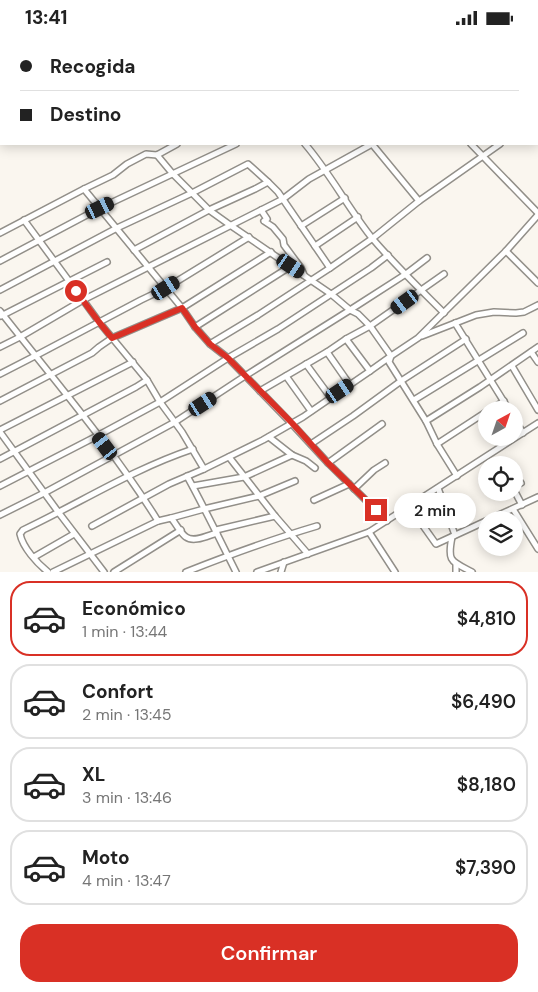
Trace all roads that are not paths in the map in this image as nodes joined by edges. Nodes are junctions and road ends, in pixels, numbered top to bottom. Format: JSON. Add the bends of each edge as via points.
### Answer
{"nodes":[{"id":1,"x":175,"y":145,"type":"edge"},
{"id":2,"x":234,"y":145,"type":"edge"},
{"id":3,"x":306,"y":145,"type":"edge"},
{"id":4,"x":370,"y":145,"type":"edge"},
{"id":5,"x":373,"y":145,"type":"edge"},
{"id":6,"x":472,"y":145,"type":"edge"},
{"id":7,"x":499,"y":145,"type":"edge"},
{"id":8,"x":157,"y":155,"type":"junction"},
{"id":9,"x":483,"y":156,"type":"junction"},
{"id":10,"x":325,"y":171,"type":"junction"},
{"id":11,"x":172,"y":173,"type":"junction"},
{"id":12,"x":268,"y":182,"type":"junction"},
{"id":13,"x":84,"y":189,"type":"junction"},
{"id":14,"x":192,"y":193,"type":"junction"},
{"id":15,"x":345,"y":198,"type":"junction"},
{"id":16,"x":282,"y":199,"type":"junction"},
{"id":17,"x":419,"y":201,"type":"junction"},
{"id":18,"x":100,"y":208,"type":"junction"},
{"id":19,"x":210,"y":209,"type":"junction"},
{"id":20,"x":261,"y":210,"type":"junction"},
{"id":21,"x":538,"y":214,"type":"edge"},
{"id":22,"x":358,"y":217,"type":"junction"},
{"id":23,"x":24,"y":220,"type":"junction"},
{"id":24,"x":230,"y":225,"type":"junction"},
{"id":25,"x":301,"y":226,"type":"junction"},
{"id":26,"x":117,"y":229,"type":"junction"},
{"id":27,"x":0,"y":233,"type":"edge"},
{"id":28,"x":249,"y":237,"type":"junction"},
{"id":29,"x":373,"y":238,"type":"junction"},
{"id":30,"x":39,"y":240,"type":"junction"},
{"id":31,"x":315,"y":246,"type":"junction"},
{"id":32,"x":134,"y":250,"type":"junction"},
{"id":33,"x":506,"y":251,"type":"junction"},
{"id":34,"x":271,"y":252,"type":"junction"},
{"id":35,"x":388,"y":255,"type":"junction"},
{"id":36,"x":427,"y":258,"type":"dead end"},
{"id":37,"x":0,"y":261,"type":"edge"},
{"id":38,"x":55,"y":262,"type":"junction"},
{"id":39,"x":108,"y":262,"type":"dead end"},
{"id":40,"x":291,"y":266,"type":"junction"},
{"id":41,"x":148,"y":267,"type":"junction"},
{"id":42,"x":330,"y":268,"type":"junction"},
{"id":43,"x":406,"y":274,"type":"junction"},
{"id":44,"x":444,"y":274,"type":"dead end"},
{"id":45,"x":304,"y":275,"type":"junction"},
{"id":46,"x":69,"y":281,"type":"junction"},
{"id":47,"x":310,"y":281,"type":"junction"},
{"id":48,"x":538,"y":283,"type":"edge"},
{"id":49,"x":166,"y":288,"type":"junction"},
{"id":50,"x":0,"y":290,"type":"edge"},
{"id":51,"x":422,"y":291,"type":"junction"},
{"id":52,"x":331,"y":294,"type":"junction"},
{"id":53,"x":83,"y":300,"type":"junction"},
{"id":54,"x":538,"y":305,"type":"edge"},
{"id":55,"x":182,"y":308,"type":"junction"},
{"id":56,"x":350,"y":310,"type":"junction"},
{"id":57,"x":444,"y":313,"type":"junction"},
{"id":58,"x":1,"y":314,"type":"edge"},
{"id":59,"x":99,"y":322,"type":"junction"},
{"id":60,"x":456,"y":323,"type":"junction"},
{"id":61,"x":195,"y":327,"type":"junction"},
{"id":62,"x":370,"y":327,"type":"junction"},
{"id":63,"x":523,"y":333,"type":"dead end"},
{"id":64,"x":20,"y":337,"type":"junction"},
{"id":65,"x":418,"y":337,"type":"junction"},
{"id":66,"x":112,"y":338,"type":"junction"},
{"id":67,"x":346,"y":339,"type":"junction"},
{"id":68,"x":466,"y":339,"type":"junction"},
{"id":69,"x":210,"y":344,"type":"junction"},
{"id":70,"x":0,"y":347,"type":"edge"},
{"id":71,"x":538,"y":347,"type":"edge"},
{"id":72,"x":327,"y":352,"type":"junction"},
{"id":73,"x":531,"y":352,"type":"junction"},
{"id":74,"x":36,"y":356,"type":"junction"},
{"id":75,"x":391,"y":356,"type":"junction"},
{"id":76,"x":228,"y":358,"type":"junction"},
{"id":77,"x":479,"y":360,"type":"junction"},
{"id":78,"x":133,"y":362,"type":"junction"},
{"id":79,"x":538,"y":362,"type":"edge"},
{"id":80,"x":306,"y":364,"type":"junction"},
{"id":81,"x":512,"y":366,"type":"junction"},
{"id":82,"x":370,"y":371,"type":"junction"},
{"id":83,"x":0,"y":373,"type":"edge"},
{"id":84,"x":50,"y":375,"type":"junction"},
{"id":85,"x":245,"y":376,"type":"junction"},
{"id":86,"x":286,"y":376,"type":"junction"},
{"id":87,"x":148,"y":379,"type":"junction"},
{"id":88,"x":491,"y":379,"type":"junction"},
{"id":89,"x":401,"y":381,"type":"junction"},
{"id":90,"x":350,"y":385,"type":"junction"},
{"id":91,"x":260,"y":391,"type":"junction"},
{"id":92,"x":67,"y":396,"type":"junction"},
{"id":93,"x":331,"y":398,"type":"junction"},
{"id":94,"x":414,"y":400,"type":"junction"},
{"id":95,"x":0,"y":401,"type":"edge"},
{"id":96,"x":504,"y":401,"type":"edge"},
{"id":97,"x":160,"y":402,"type":"junction"},
{"id":98,"x":538,"y":410,"type":"edge"},
{"id":99,"x":312,"y":411,"type":"junction"},
{"id":100,"x":82,"y":416,"type":"junction"},
{"id":101,"x":478,"y":417,"type":"edge"},
{"id":102,"x":426,"y":421,"type":"junction"},
{"id":103,"x":175,"y":422,"type":"junction"},
{"id":104,"x":292,"y":423,"type":"junction"},
{"id":105,"x":538,"y":423,"type":"edge"},
{"id":106,"x":382,"y":424,"type":"dead end"},
{"id":107,"x":0,"y":431,"type":"edge"},
{"id":108,"x":523,"y":433,"type":"edge"},
{"id":109,"x":97,"y":436,"type":"junction"},
{"id":110,"x":269,"y":437,"type":"junction"},
{"id":111,"x":311,"y":444,"type":"junction"},
{"id":112,"x":437,"y":444,"type":"junction"},
{"id":113,"x":503,"y":446,"type":"edge"},
{"id":114,"x":193,"y":449,"type":"junction"},
{"id":115,"x":14,"y":452,"type":"junction"},
{"id":116,"x":292,"y":455,"type":"junction"},
{"id":117,"x":113,"y":456,"type":"junction"},
{"id":118,"x":229,"y":457,"type":"junction"},
{"id":119,"x":0,"y":459,"type":"edge"},
{"id":120,"x":328,"y":463,"type":"junction"},
{"id":121,"x":385,"y":463,"type":"dead end"},
{"id":122,"x":315,"y":468,"type":"dead end"},
{"id":123,"x":204,"y":469,"type":"junction"},
{"id":124,"x":28,"y":471,"type":"junction"},
{"id":125,"x":127,"y":475,"type":"junction"},
{"id":126,"x":187,"y":476,"type":"junction"},
{"id":127,"x":457,"y":476,"type":"junction"},
{"id":128,"x":244,"y":477,"type":"junction"},
{"id":129,"x":295,"y":481,"type":"dead end"},
{"id":130,"x":349,"y":484,"type":"junction"},
{"id":131,"x":193,"y":485,"type":"junction"},
{"id":132,"x":0,"y":486,"type":"edge"},
{"id":133,"x":438,"y":488,"type":"junction"},
{"id":134,"x":354,"y":489,"type":"junction"},
{"id":135,"x":44,"y":493,"type":"junction"},
{"id":136,"x":259,"y":496,"type":"junction"},
{"id":137,"x":538,"y":497,"type":"edge"},
{"id":138,"x":144,"y":498,"type":"junction"},
{"id":139,"x":314,"y":500,"type":"dead end"},
{"id":140,"x":520,"y":501,"type":"edge"},
{"id":141,"x":522,"y":505,"type":"junction"},
{"id":142,"x":409,"y":507,"type":"junction"},
{"id":143,"x":204,"y":509,"type":"junction"},
{"id":144,"x":513,"y":509,"type":"junction"},
{"id":145,"x":509,"y":511,"type":"edge"},
{"id":146,"x":58,"y":513,"type":"junction"},
{"id":147,"x":0,"y":515,"type":"edge"},
{"id":148,"x":275,"y":516,"type":"junction"},
{"id":149,"x":171,"y":517,"type":"junction"},
{"id":150,"x":158,"y":521,"type":"junction"},
{"id":151,"x":387,"y":521,"type":"junction"},
{"id":152,"x":478,"y":525,"type":"edge"},
{"id":153,"x":92,"y":526,"type":"dead end"},
{"id":154,"x":317,"y":526,"type":"dead end"},
{"id":155,"x":181,"y":530,"type":"junction"},
{"id":156,"x":217,"y":531,"type":"junction"},
{"id":157,"x":369,"y":532,"type":"junction"},
{"id":158,"x":74,"y":534,"type":"junction"},
{"id":159,"x":290,"y":534,"type":"junction"},
{"id":160,"x":454,"y":536,"type":"junction"},
{"id":161,"x":538,"y":549,"type":"edge"},
{"id":162,"x":90,"y":554,"type":"junction"},
{"id":163,"x":308,"y":554,"type":"junction"},
{"id":164,"x":228,"y":555,"type":"junction"},
{"id":165,"x":34,"y":557,"type":"junction"},
{"id":166,"x":284,"y":562,"type":"junction"},
{"id":167,"x":456,"y":564,"type":"junction"},
{"id":168,"x":48,"y":572,"type":"edge"},
{"id":169,"x":53,"y":572,"type":"edge"},
{"id":170,"x":104,"y":572,"type":"edge"},
{"id":171,"x":114,"y":572,"type":"edge"},
{"id":172,"x":186,"y":572,"type":"edge"},
{"id":173,"x":236,"y":572,"type":"edge"},
{"id":174,"x":257,"y":572,"type":"edge"},
{"id":175,"x":281,"y":572,"type":"edge"},
{"id":176,"x":395,"y":572,"type":"edge"},
{"id":177,"x":456,"y":572,"type":"edge"},
{"id":178,"x":472,"y":572,"type":"edge"}],
"edges":[{"from":1,"to":8,"type":"street"},
{"from":2,"to":11,"type":"street"},
{"from":3,"to":10,"type":"street"},
{"from":4,"to":10,"type":"street"},
{"from":5,"to":17,"type":"street"},
{"from":6,"to":9,"type":"street"},
{"from":7,"to":9,"type":"street"},
{"from":8,"to":11,"type":"street"},
{"from":8,"to":13,"type":"street","via":[[146,154],[114,175]]},
{"from":9,"to":17,"type":"street"},
{"from":9,"to":21,"type":"street"},
{"from":10,"to":15,"type":"street"},
{"from":10,"to":16,"type":"street"},
{"from":11,"to":14,"type":"street"},
{"from":11,"to":18,"type":"street"},
{"from":12,"to":14,"type":"street","via":[[248,164]]},
{"from":12,"to":16,"type":"street"},
{"from":12,"to":19,"type":"street"},
{"from":13,"to":18,"type":"street"},
{"from":13,"to":23,"type":"street"},
{"from":14,"to":19,"type":"street"},
{"from":14,"to":26,"type":"street"},
{"from":15,"to":22,"type":"street"},
{"from":15,"to":25,"type":"street"},
{"from":16,"to":20,"type":"street"},
{"from":16,"to":25,"type":"street"},
{"from":17,"to":29,"type":"street"},
{"from":18,"to":26,"type":"street"},
{"from":18,"to":30,"type":"street"},
{"from":19,"to":24,"type":"street"},
{"from":19,"to":32,"type":"street"},
{"from":20,"to":24,"type":"street"},
{"from":20,"to":45,"type":"street","via":[[267,219],[264,221],[283,239]]},
{"from":21,"to":33,"type":"street"},
{"from":22,"to":29,"type":"street"},
{"from":22,"to":31,"type":"street"},
{"from":23,"to":27,"type":"street"},
{"from":23,"to":30,"type":"street"},
{"from":24,"to":28,"type":"street"},
{"from":24,"to":41,"type":"street"},
{"from":25,"to":31,"type":"street"},
{"from":26,"to":32,"type":"street"},
{"from":26,"to":38,"type":"street"},
{"from":28,"to":34,"type":"street"},
{"from":28,"to":49,"type":"street"},
{"from":29,"to":35,"type":"street"},
{"from":29,"to":42,"type":"street"},
{"from":30,"to":37,"type":"street"},
{"from":30,"to":38,"type":"street"},
{"from":31,"to":42,"type":"street"},
{"from":32,"to":41,"type":"street"},
{"from":33,"to":48,"type":"street"},
{"from":33,"to":57,"type":"street"},
{"from":34,"to":40,"type":"street"},
{"from":34,"to":55,"type":"street"},
{"from":35,"to":43,"type":"street"},
{"from":35,"to":52,"type":"street"},
{"from":36,"to":43,"type":"street"},
{"from":38,"to":46,"type":"street"},
{"from":38,"to":50,"type":"street"},
{"from":39,"to":46,"type":"street"},
{"from":40,"to":45,"type":"street"},
{"from":40,"to":61,"type":"street"},
{"from":41,"to":49,"type":"street"},
{"from":41,"to":53,"type":"street"},
{"from":42,"to":47,"type":"street"},
{"from":43,"to":51,"type":"street"},
{"from":43,"to":56,"type":"street"},
{"from":44,"to":51,"type":"street"},
{"from":45,"to":47,"type":"street"},
{"from":46,"to":53,"type":"street"},
{"from":46,"to":58,"type":"street"},
{"from":47,"to":52,"type":"street"},
{"from":47,"to":69,"type":"street"},
{"from":49,"to":55,"type":"street"},
{"from":49,"to":59,"type":"street"},
{"from":51,"to":57,"type":"street"},
{"from":51,"to":62,"type":"street"},
{"from":52,"to":56,"type":"street"},
{"from":52,"to":76,"type":"street"},
{"from":53,"to":59,"type":"street"},
{"from":53,"to":64,"type":"street"},
{"from":54,"to":60,"type":"street","via":[[524,312],[494,312]]},
{"from":55,"to":61,"type":"street"},
{"from":55,"to":66,"type":"street"},
{"from":56,"to":62,"type":"street"},
{"from":56,"to":85,"type":"street"},
{"from":57,"to":65,"type":"street"},
{"from":58,"to":64,"type":"street"},
{"from":59,"to":66,"type":"street"},
{"from":59,"to":74,"type":"street"},
{"from":60,"to":65,"type":"street"},
{"from":60,"to":68,"type":"street"},
{"from":61,"to":69,"type":"street"},
{"from":62,"to":67,"type":"street"},
{"from":62,"to":75,"type":"street"},
{"from":63,"to":77,"type":"street"},
{"from":64,"to":70,"type":"street"},
{"from":64,"to":74,"type":"street"},
{"from":65,"to":75,"type":"street"},
{"from":66,"to":78,"type":"street"},
{"from":66,"to":84,"type":"street","via":[[92,353]]},
{"from":67,"to":72,"type":"street"},
{"from":67,"to":82,"type":"street"},
{"from":68,"to":77,"type":"street"},
{"from":68,"to":89,"type":"street"},
{"from":69,"to":76,"type":"street"},
{"from":71,"to":73,"type":"street"},
{"from":72,"to":80,"type":"street"},
{"from":72,"to":90,"type":"street"},
{"from":73,"to":79,"type":"street"},
{"from":73,"to":81,"type":"street"},
{"from":74,"to":83,"type":"street"},
{"from":74,"to":84,"type":"street"},
{"from":75,"to":82,"type":"street"},
{"from":75,"to":89,"type":"street","via":[[389,362]]},
{"from":76,"to":85,"type":"street"},
{"from":76,"to":97,"type":"street"},
{"from":77,"to":88,"type":"street"},
{"from":77,"to":94,"type":"street"},
{"from":78,"to":87,"type":"street"},
{"from":78,"to":92,"type":"street"},
{"from":80,"to":86,"type":"street"},
{"from":80,"to":93,"type":"street"},
{"from":81,"to":88,"type":"street"},
{"from":81,"to":98,"type":"street"},
{"from":82,"to":90,"type":"street"},
{"from":84,"to":92,"type":"street"},
{"from":84,"to":95,"type":"street"},
{"from":85,"to":91,"type":"street"},
{"from":85,"to":103,"type":"street"},
{"from":86,"to":91,"type":"street"},
{"from":86,"to":99,"type":"street"},
{"from":87,"to":97,"type":"street"},
{"from":87,"to":100,"type":"street"},
{"from":88,"to":96,"type":"street"},
{"from":88,"to":102,"type":"street"},
{"from":89,"to":94,"type":"street"},
{"from":89,"to":111,"type":"street"},
{"from":90,"to":93,"type":"street"},
{"from":91,"to":104,"type":"street"},
{"from":92,"to":100,"type":"street"},
{"from":92,"to":107,"type":"street"},
{"from":93,"to":99,"type":"street"},
{"from":94,"to":102,"type":"street"},
{"from":97,"to":103,"type":"street"},
{"from":97,"to":109,"type":"street"},
{"from":99,"to":104,"type":"street"},
{"from":100,"to":109,"type":"street"},
{"from":100,"to":115,"type":"street"},
{"from":101,"to":112,"type":"street"},
{"from":102,"to":112,"type":"street"},
{"from":103,"to":114,"type":"street"},
{"from":103,"to":117,"type":"street"},
{"from":104,"to":110,"type":"street"},
{"from":104,"to":111,"type":"street"},
{"from":105,"to":108,"type":"street"},
{"from":106,"to":120,"type":"street"},
{"from":107,"to":115,"type":"street"},
{"from":109,"to":117,"type":"street"},
{"from":109,"to":124,"type":"street"},
{"from":110,"to":116,"type":"street"},
{"from":110,"to":118,"type":"street"},
{"from":111,"to":120,"type":"street"},
{"from":112,"to":127,"type":"street"},
{"from":113,"to":127,"type":"street"},
{"from":114,"to":123,"type":"street"},
{"from":114,"to":125,"type":"street"},
{"from":115,"to":119,"type":"street"},
{"from":115,"to":124,"type":"street"},
{"from":116,"to":122,"type":"street"},
{"from":116,"to":128,"type":"street"},
{"from":117,"to":125,"type":"street"},
{"from":117,"to":135,"type":"street"},
{"from":118,"to":123,"type":"street"},
{"from":118,"to":128,"type":"street"},
{"from":120,"to":130,"type":"street"},
{"from":121,"to":134,"type":"street"},
{"from":123,"to":126,"type":"street"},
{"from":124,"to":132,"type":"street"},
{"from":124,"to":135,"type":"street"},
{"from":125,"to":138,"type":"street"},
{"from":125,"to":146,"type":"street"},
{"from":126,"to":131,"type":"street"},
{"from":126,"to":138,"type":"street"},
{"from":127,"to":133,"type":"street"},
{"from":128,"to":131,"type":"street"},
{"from":128,"to":136,"type":"street"},
{"from":129,"to":136,"type":"street"},
{"from":130,"to":134,"type":"street"},
{"from":130,"to":139,"type":"street"},
{"from":131,"to":143,"type":"street"},
{"from":133,"to":142,"type":"street"},
{"from":133,"to":160,"type":"street"},
{"from":134,"to":151,"type":"street"},
{"from":135,"to":146,"type":"street"},
{"from":135,"to":147,"type":"street"},
{"from":136,"to":143,"type":"street"},
{"from":136,"to":148,"type":"street"},
{"from":137,"to":141,"type":"street"},
{"from":138,"to":150,"type":"street"},
{"from":138,"to":153,"type":"street"},
{"from":140,"to":141,"type":"street"},
{"from":141,"to":144,"type":"street"},
{"from":142,"to":151,"type":"street"},
{"from":142,"to":160,"type":"street","via":[[436,544]]},
{"from":143,"to":149,"type":"street"},
{"from":143,"to":156,"type":"street"},
{"from":144,"to":145,"type":"street"},
{"from":144,"to":161,"type":"street"},
{"from":146,"to":158,"type":"street"},
{"from":146,"to":165,"type":"street","via":[[20,534]]},
{"from":148,"to":156,"type":"street"},
{"from":148,"to":159,"type":"street"},
{"from":149,"to":150,"type":"street"},
{"from":149,"to":155,"type":"street"},
{"from":150,"to":162,"type":"street"},
{"from":151,"to":157,"type":"street"},
{"from":152,"to":160,"type":"street"},
{"from":154,"to":159,"type":"street"},
{"from":155,"to":156,"type":"street","via":[[191,539]]},
{"from":155,"to":171,"type":"street"},
{"from":156,"to":164,"type":"street"},
{"from":157,"to":163,"type":"street"},
{"from":157,"to":176,"type":"street"},
{"from":158,"to":162,"type":"street"},
{"from":158,"to":165,"type":"street"},
{"from":159,"to":163,"type":"street"},
{"from":159,"to":164,"type":"street"},
{"from":160,"to":167,"type":"street","via":[[449,551]]},
{"from":162,"to":169,"type":"street"},
{"from":162,"to":170,"type":"street"},
{"from":163,"to":166,"type":"street"},
{"from":164,"to":172,"type":"street"},
{"from":164,"to":173,"type":"street"},
{"from":165,"to":168,"type":"street"},
{"from":166,"to":174,"type":"street"},
{"from":166,"to":175,"type":"street"},
{"from":167,"to":177,"type":"street"},
{"from":167,"to":178,"type":"street"}]}
